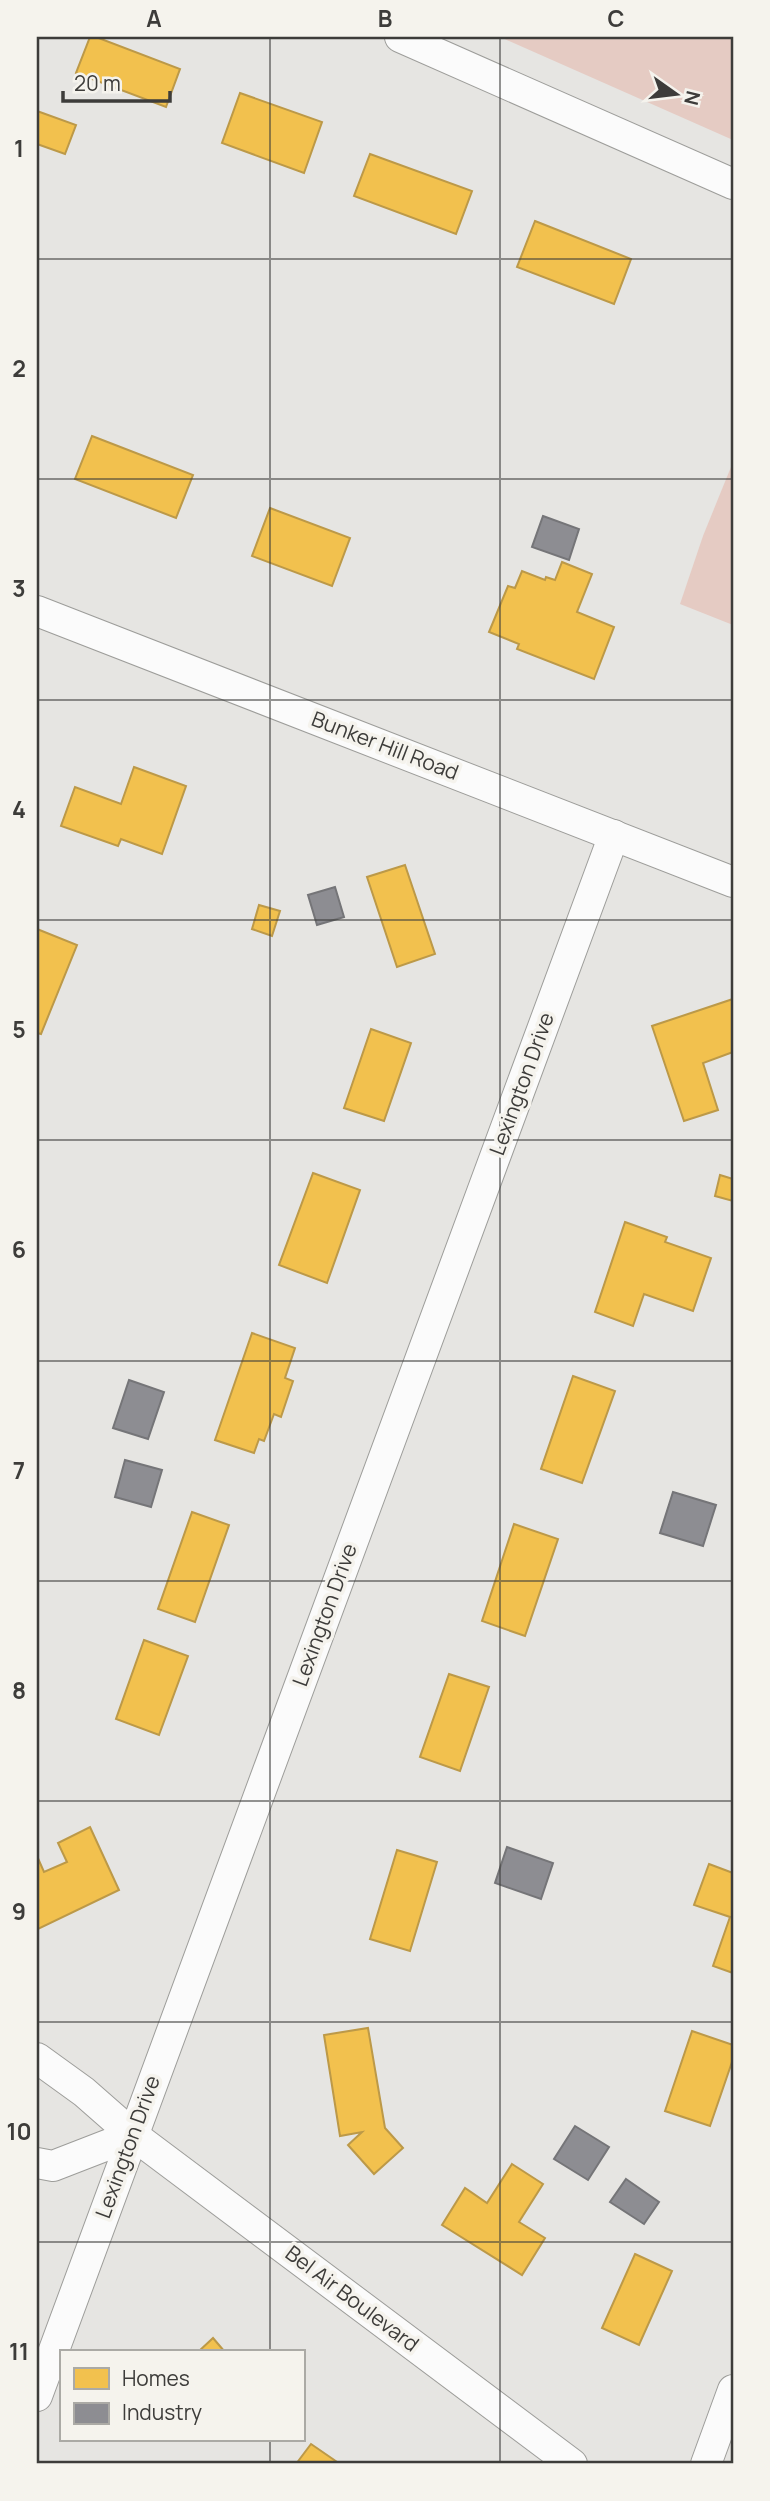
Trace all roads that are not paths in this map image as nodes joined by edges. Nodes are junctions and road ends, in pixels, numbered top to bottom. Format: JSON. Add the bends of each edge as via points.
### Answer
{"nodes":[{"id":1,"x":400,"y":37,"type":"edge"},
{"id":2,"x":733,"y":184,"type":"edge"},
{"id":3,"x":38,"y":614,"type":"edge"},
{"id":4,"x":614,"y":835,"type":"junction"},
{"id":5,"x":733,"y":882,"type":"edge"},
{"id":6,"x":37,"y":2058,"type":"edge"},
{"id":7,"x":133,"y":2135,"type":"junction"},
{"id":8,"x":37,"y":2163,"type":"edge"},
{"id":9,"x":733,"y":2390,"type":"edge"},
{"id":10,"x":37,"y":2396,"type":"edge"},
{"id":11,"x":572,"y":2464,"type":"edge"},
{"id":12,"x":706,"y":2464,"type":"edge"}],
"edges":[{"from":1,"to":2,"type":"street"},
{"from":3,"to":4,"type":"street","name":"Bunker Hill Road"},
{"from":4,"to":5,"type":"street","name":"Bunker Hill Road"},
{"from":4,"to":7,"type":"street","name":"Lexington Drive"},
{"from":6,"to":7,"type":"street","name":"Bel Air Boulevard"},
{"from":7,"to":8,"type":"street","via":[[53,2166]]},
{"from":7,"to":10,"type":"street","name":"Lexington Drive"},
{"from":7,"to":11,"type":"street","name":"Bel Air Boulevard"},
{"from":9,"to":12,"type":"street"}]}
